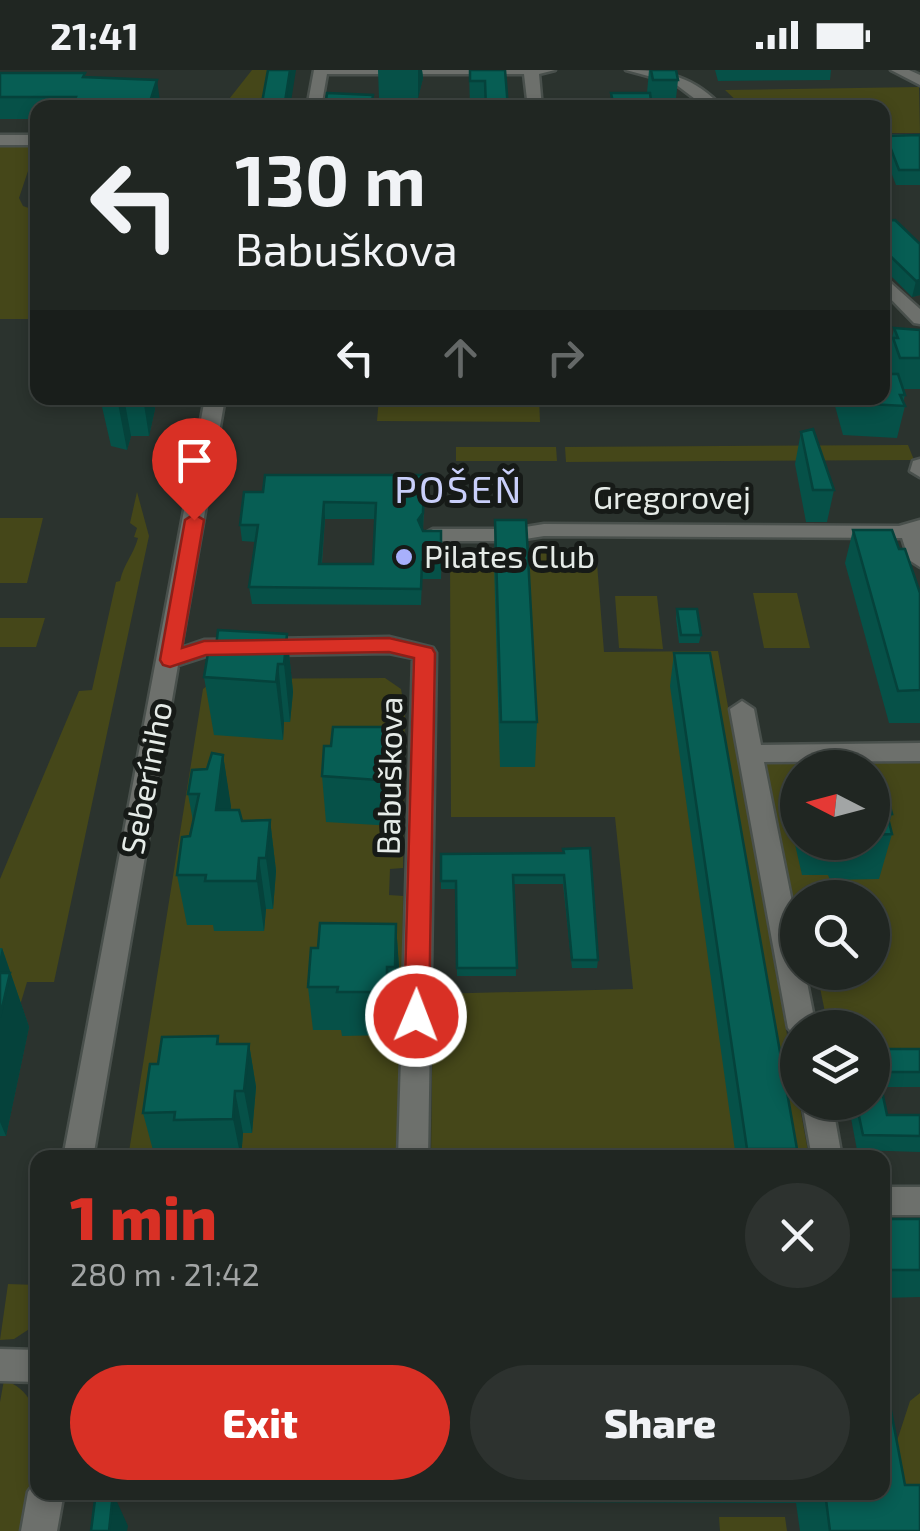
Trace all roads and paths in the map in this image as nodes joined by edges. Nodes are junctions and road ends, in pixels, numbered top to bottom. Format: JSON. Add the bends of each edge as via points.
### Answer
{"nodes":[{"id":1,"x":321,"y":70,"type":"edge"},
{"id":2,"x":531,"y":70,"type":"edge"},
{"id":3,"x":548,"y":70,"type":"edge"},
{"id":4,"x":634,"y":70,"type":"edge"},
{"id":5,"x":898,"y":70,"type":"edge"},
{"id":6,"x":920,"y":81,"type":"edge"},
{"id":7,"x":315,"y":100,"type":"edge"},
{"id":8,"x":534,"y":100,"type":"edge"},
{"id":9,"x":710,"y":100,"type":"edge"},
{"id":10,"x":0,"y":140,"type":"edge"},
{"id":11,"x":30,"y":140,"type":"edge"},
{"id":12,"x":890,"y":142,"type":"edge"},
{"id":13,"x":920,"y":142,"type":"edge"},
{"id":14,"x":890,"y":288,"type":"edge"},
{"id":15,"x":920,"y":319,"type":"edge"},
{"id":16,"x":213,"y":405,"type":"edge"},
{"id":17,"x":915,"y":529,"type":"edge"},
{"id":18,"x":432,"y":536,"type":"edge"},
{"id":19,"x":920,"y":560,"type":"edge"},
{"id":20,"x":170,"y":660,"type":"junction"},
{"id":21,"x":742,"y":708,"type":"dead end"},
{"id":22,"x":920,"y":752,"type":"edge"},
{"id":23,"x":750,"y":754,"type":"junction"},
{"id":24,"x":799,"y":1010,"type":"edge"},
{"id":25,"x":820,"y":1120,"type":"edge"},
{"id":26,"x":79,"y":1150,"type":"edge"},
{"id":27,"x":413,"y":1150,"type":"edge"},
{"id":28,"x":826,"y":1150,"type":"edge"},
{"id":29,"x":890,"y":1201,"type":"edge"},
{"id":30,"x":920,"y":1201,"type":"edge"},
{"id":31,"x":0,"y":1366,"type":"edge"},
{"id":32,"x":30,"y":1366,"type":"edge"},
{"id":33,"x":45,"y":1500,"type":"edge"},
{"id":34,"x":39,"y":1531,"type":"edge"}],
"edges":[{"from":1,"to":2,"type":"street"},
{"from":1,"to":7,"type":"street"},
{"from":2,"to":3,"type":"street"},
{"from":2,"to":8,"type":"street"},
{"from":4,"to":9,"type":"street","via":[[696,81]]},
{"from":5,"to":6,"type":"street"},
{"from":10,"to":11,"type":"street"},
{"from":12,"to":13,"type":"street"},
{"from":14,"to":15,"type":"street"},
{"from":16,"to":20,"type":"street","name":"Seberíniho"},
{"from":17,"to":18,"type":"street","name":"Gregorovej"},
{"from":17,"to":19,"type":"street"},
{"from":20,"to":26,"type":"street","name":"Seberíniho"},
{"from":20,"to":27,"type":"street","name":"Babuškova","via":[[204,648],[389,645],[424,653]]},
{"from":21,"to":23,"type":"street"},
{"from":22,"to":23,"type":"street"},
{"from":23,"to":24,"type":"street"},
{"from":25,"to":28,"type":"street"},
{"from":29,"to":30,"type":"street"},
{"from":31,"to":32,"type":"street"},
{"from":33,"to":34,"type":"street"}]}
